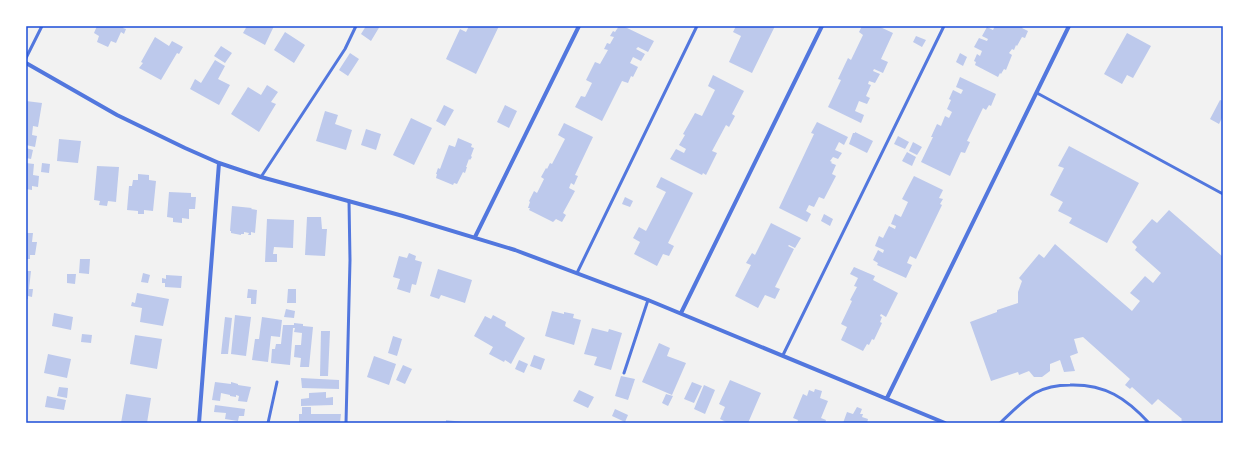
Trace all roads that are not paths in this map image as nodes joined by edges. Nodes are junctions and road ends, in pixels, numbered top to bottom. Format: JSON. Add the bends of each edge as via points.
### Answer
{"nodes":[{"id":1,"x":42,"y":26,"type":"edge"},
{"id":2,"x":356,"y":26,"type":"edge"},
{"id":3,"x":579,"y":26,"type":"edge"},
{"id":4,"x":697,"y":26,"type":"edge"},
{"id":5,"x":822,"y":26,"type":"edge"},
{"id":6,"x":944,"y":26,"type":"edge"},
{"id":7,"x":1069,"y":26,"type":"edge"},
{"id":8,"x":26,"y":58,"type":"edge"},
{"id":9,"x":26,"y":63,"type":"edge"},
{"id":10,"x":1037,"y":93,"type":"junction"},
{"id":11,"x":219,"y":163,"type":"junction"},
{"id":12,"x":261,"y":177,"type":"junction"},
{"id":13,"x":1223,"y":194,"type":"edge"},
{"id":14,"x":348,"y":201,"type":"junction"},
{"id":15,"x":475,"y":238,"type":"junction"},
{"id":16,"x":578,"y":273,"type":"junction"},
{"id":17,"x":648,"y":300,"type":"junction"},
{"id":18,"x":681,"y":313,"type":"junction"},
{"id":19,"x":783,"y":355,"type":"junction"},
{"id":20,"x":624,"y":373,"type":"dead end"},
{"id":21,"x":277,"y":382,"type":"dead end"},
{"id":22,"x":887,"y":398,"type":"junction"},
{"id":23,"x":198,"y":423,"type":"edge"},
{"id":24,"x":268,"y":423,"type":"edge"},
{"id":25,"x":346,"y":423,"type":"edge"},
{"id":26,"x":945,"y":423,"type":"edge"},
{"id":27,"x":1000,"y":423,"type":"edge"},
{"id":28,"x":1149,"y":423,"type":"edge"}],
"edges":[{"from":1,"to":8,"type":"lane"},
{"from":2,"to":12,"type":"lane","via":[[345,49]]},
{"from":3,"to":15,"type":"street"},
{"from":4,"to":16,"type":"lane"},
{"from":5,"to":18,"type":"street"},
{"from":6,"to":19,"type":"lane"},
{"from":7,"to":10,"type":"street"},
{"from":9,"to":11,"type":"street","via":[[117,115]]},
{"from":10,"to":13,"type":"lane"},
{"from":10,"to":22,"type":"street"},
{"from":11,"to":12,"type":"street"},
{"from":11,"to":23,"type":"street"},
{"from":12,"to":14,"type":"street"},
{"from":14,"to":15,"type":"street"},
{"from":14,"to":25,"type":"lane","via":[[350,260]]},
{"from":15,"to":16,"type":"street"},
{"from":16,"to":17,"type":"street"},
{"from":17,"to":18,"type":"street"},
{"from":17,"to":20,"type":"lane"},
{"from":18,"to":19,"type":"street"},
{"from":19,"to":22,"type":"street"},
{"from":21,"to":24,"type":"lane"},
{"from":22,"to":26,"type":"street"},
{"from":27,"to":28,"type":"lane","via":[[1035,393],[1059,385],[1077,384],[1103,389],[1121,397]]}]}
